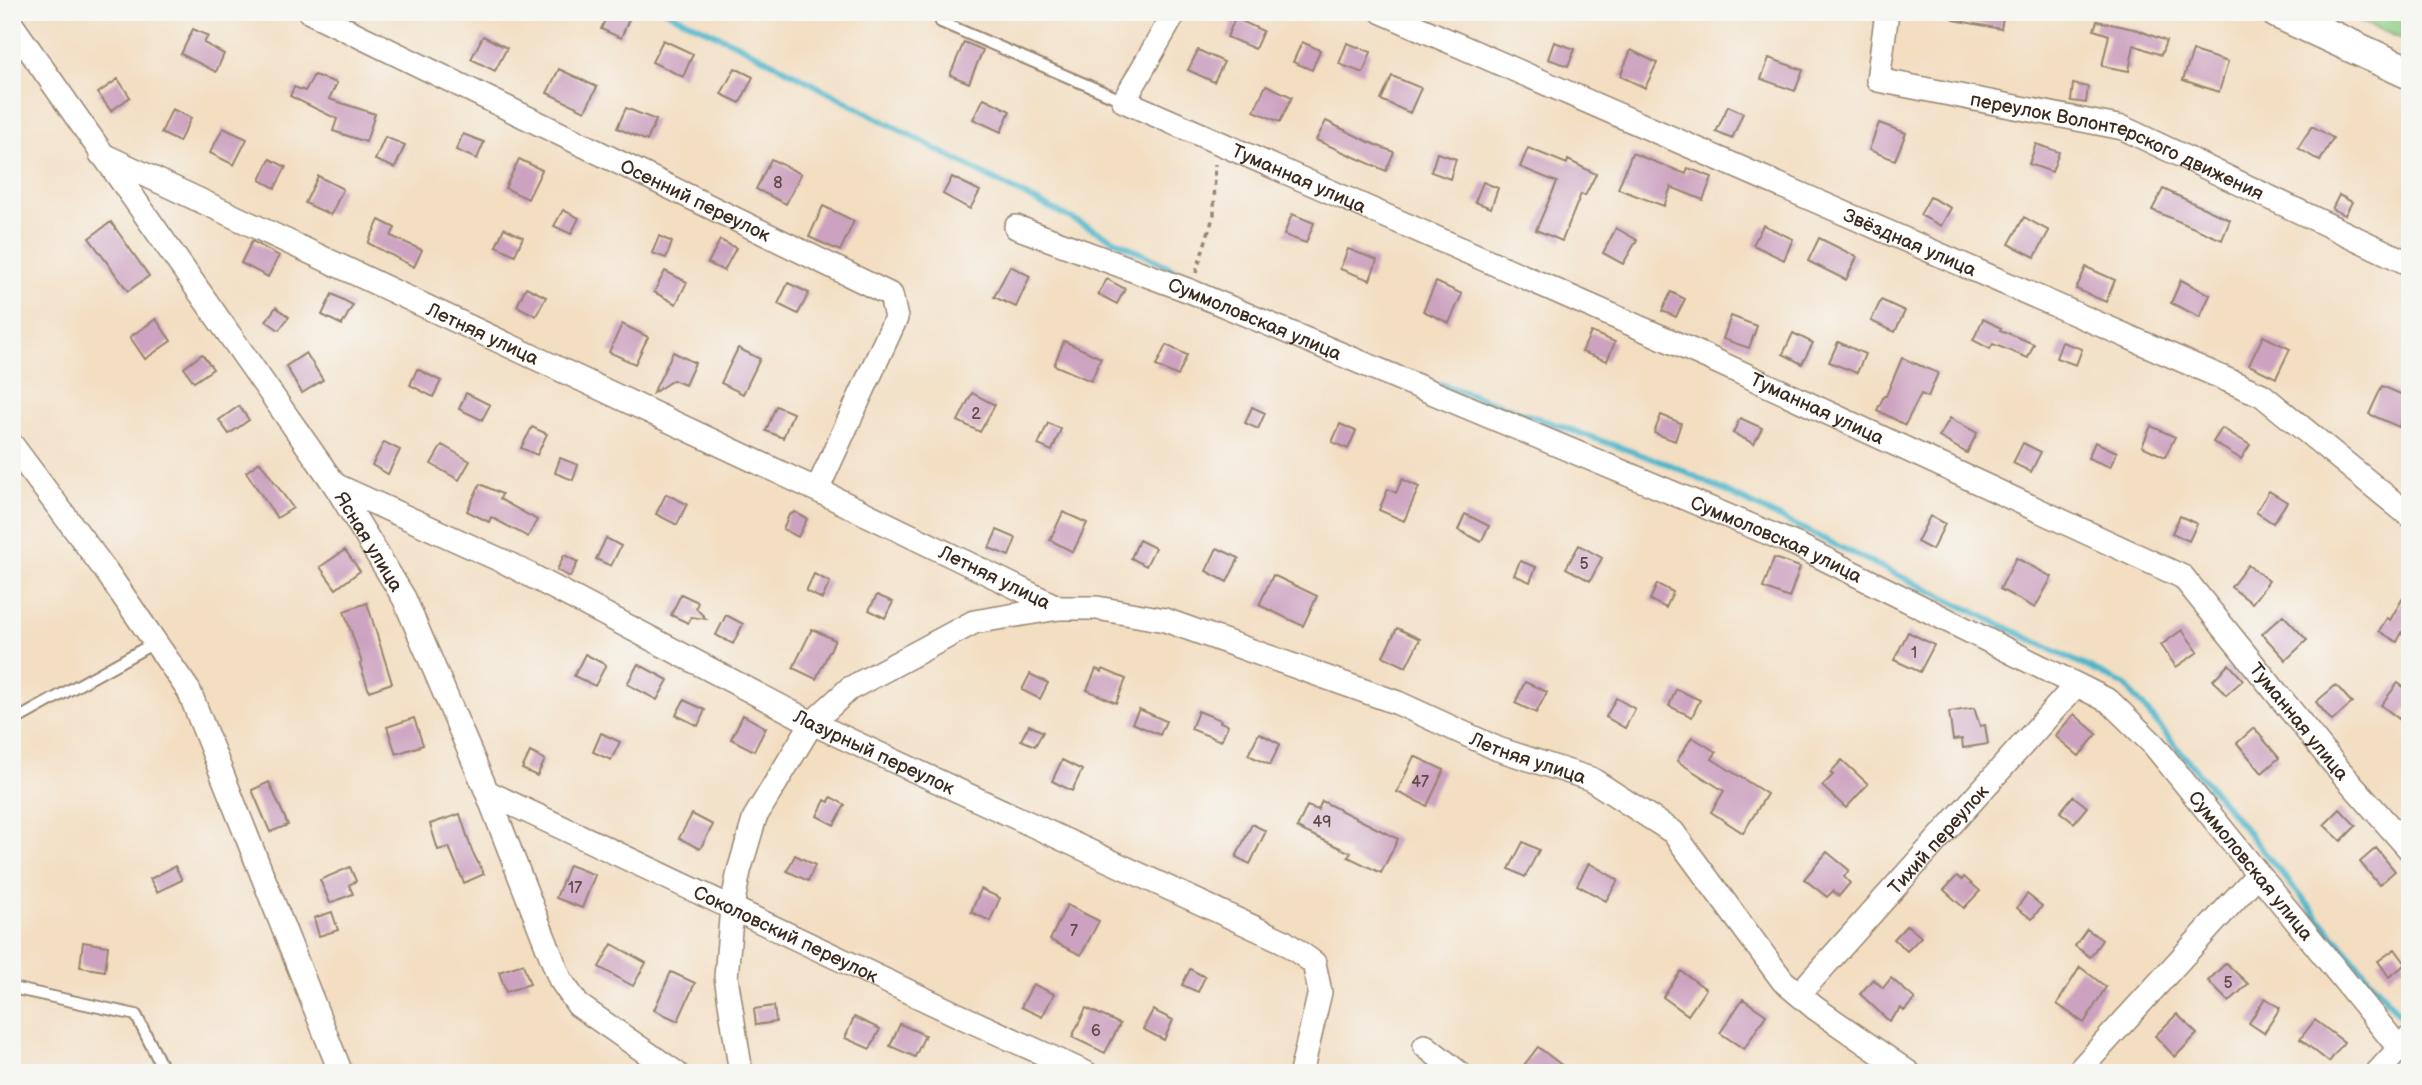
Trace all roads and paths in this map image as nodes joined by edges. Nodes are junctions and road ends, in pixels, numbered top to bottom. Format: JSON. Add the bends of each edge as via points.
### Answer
{"nodes":[{"id":1,"x":310,"y":12,"type":"edge"},
{"id":2,"x":944,"y":12,"type":"edge"},
{"id":3,"x":1175,"y":12,"type":"edge"},
{"id":4,"x":1382,"y":12,"type":"edge"},
{"id":5,"x":1887,"y":12,"type":"edge"},
{"id":6,"x":2277,"y":12,"type":"edge"},
{"id":7,"x":12,"y":25,"type":"edge"},
{"id":8,"x":2410,"y":73,"type":"edge"},
{"id":9,"x":1124,"y":101,"type":"junction"},
{"id":10,"x":1215,"y":141,"type":"junction"},
{"id":11,"x":101,"y":154,"type":"junction"},
{"id":12,"x":1016,"y":227,"type":"dead end"},
{"id":13,"x":2410,"y":264,"type":"edge"},
{"id":14,"x":1196,"y":272,"type":"dead end"},
{"id":15,"x":12,"y":445,"type":"edge"},
{"id":16,"x":335,"y":485,"type":"junction"},
{"id":17,"x":817,"y":490,"type":"junction"},
{"id":18,"x":2410,"y":516,"type":"edge"},
{"id":19,"x":1059,"y":608,"type":"junction"},
{"id":20,"x":154,"y":643,"type":"junction"},
{"id":21,"x":2076,"y":685,"type":"junction"},
{"id":22,"x":12,"y":722,"type":"edge"},
{"id":23,"x":812,"y":723,"type":"junction"},
{"id":24,"x":487,"y":792,"type":"junction"},
{"id":25,"x":2410,"y":850,"type":"edge"},
{"id":26,"x":2258,"y":874,"type":"junction"},
{"id":27,"x":732,"y":907,"type":"junction"},
{"id":28,"x":12,"y":988,"type":"edge"},
{"id":29,"x":1798,"y":994,"type":"junction"},
{"id":30,"x":2404,"y":1042,"type":"edge"},
{"id":31,"x":1425,"y":1046,"type":"dead end"},
{"id":32,"x":165,"y":1073,"type":"edge"},
{"id":33,"x":341,"y":1073,"type":"edge"},
{"id":34,"x":676,"y":1073,"type":"edge"},
{"id":35,"x":741,"y":1073,"type":"edge"},
{"id":36,"x":1086,"y":1073,"type":"edge"},
{"id":37,"x":1301,"y":1073,"type":"edge"},
{"id":38,"x":1459,"y":1073,"type":"edge"},
{"id":39,"x":1909,"y":1073,"type":"edge"},
{"id":40,"x":2077,"y":1073,"type":"edge"},
{"id":41,"x":2377,"y":1073,"type":"edge"}],
"edges":[{"from":1,"to":17,"type":"street","name":"Осенний переулок","via":[[891,295],[896,318]]},
{"from":2,"to":9,"type":"lane","via":[[941,22]]},
{"from":3,"to":9,"type":"street"},
{"from":4,"to":18,"type":"street","name":"Звёздная улица","via":[[2262,395]]},
{"from":5,"to":13,"type":"street","name":"переулок Волонтерского движения","via":[[1878,80],[2123,128]]},
{"from":6,"to":8,"type":"main road"},
{"from":7,"to":11,"type":"street","name":"Ясная улица"},
{"from":9,"to":10,"type":"street","name":"Туманная улица"},
{"from":10,"to":14,"type":"path","via":[[1214,214]]},
{"from":10,"to":25,"type":"street","name":"Туманная улица","via":[[1709,358],[2183,577]]},
{"from":11,"to":16,"type":"street","name":"Ясная улица"},
{"from":11,"to":17,"type":"street","name":"Летняя улица"},
{"from":12,"to":21,"type":"street","name":"Суммоловская улица","via":[[1203,297],[1797,545]]},
{"from":15,"to":20,"type":"street"},
{"from":16,"to":23,"type":"street","name":"Лазурный переулок","via":[[507,562]]},
{"from":16,"to":24,"type":"street","name":"Ясная улица","via":[[404,598]]},
{"from":17,"to":19,"type":"street","name":"Летняя улица"},
{"from":19,"to":23,"type":"street","via":[[974,622],[849,689]]},
{"from":19,"to":29,"type":"street","name":"Летняя улица","via":[[1097,608],[1165,620],[1398,703],[1499,749],[1591,779],[1673,832],[1783,981]]},
{"from":20,"to":22,"type":"lane"},
{"from":20,"to":33,"type":"street","via":[[188,691]]},
{"from":21,"to":26,"type":"street","name":"Суммоловская улица","via":[[2109,701],[2154,746]]},
{"from":21,"to":29,"type":"street","name":"Тихий переулок"},
{"from":23,"to":27,"type":"street","via":[[755,817]]},
{"from":23,"to":37,"type":"street","name":"Лазурный переулок","via":[[1283,941],[1314,963],[1320,992]]},
{"from":24,"to":27,"type":"street","name":"Соколовский переулок"},
{"from":24,"to":34,"type":"street","name":"Ясная улица","via":[[560,979],[578,1005]]},
{"from":26,"to":30,"type":"street","name":"Суммоловская улица"},
{"from":26,"to":40,"type":"street"},
{"from":27,"to":35,"type":"street","via":[[726,976]]},
{"from":27,"to":36,"type":"street","name":"Соколовский переулок"},
{"from":28,"to":32,"type":"lane","via":[[136,1015]]},
{"from":29,"to":39,"type":"street","name":"Летняя улица"},
{"from":30,"to":41,"type":"street"},
{"from":31,"to":38,"type":"street"}]}
